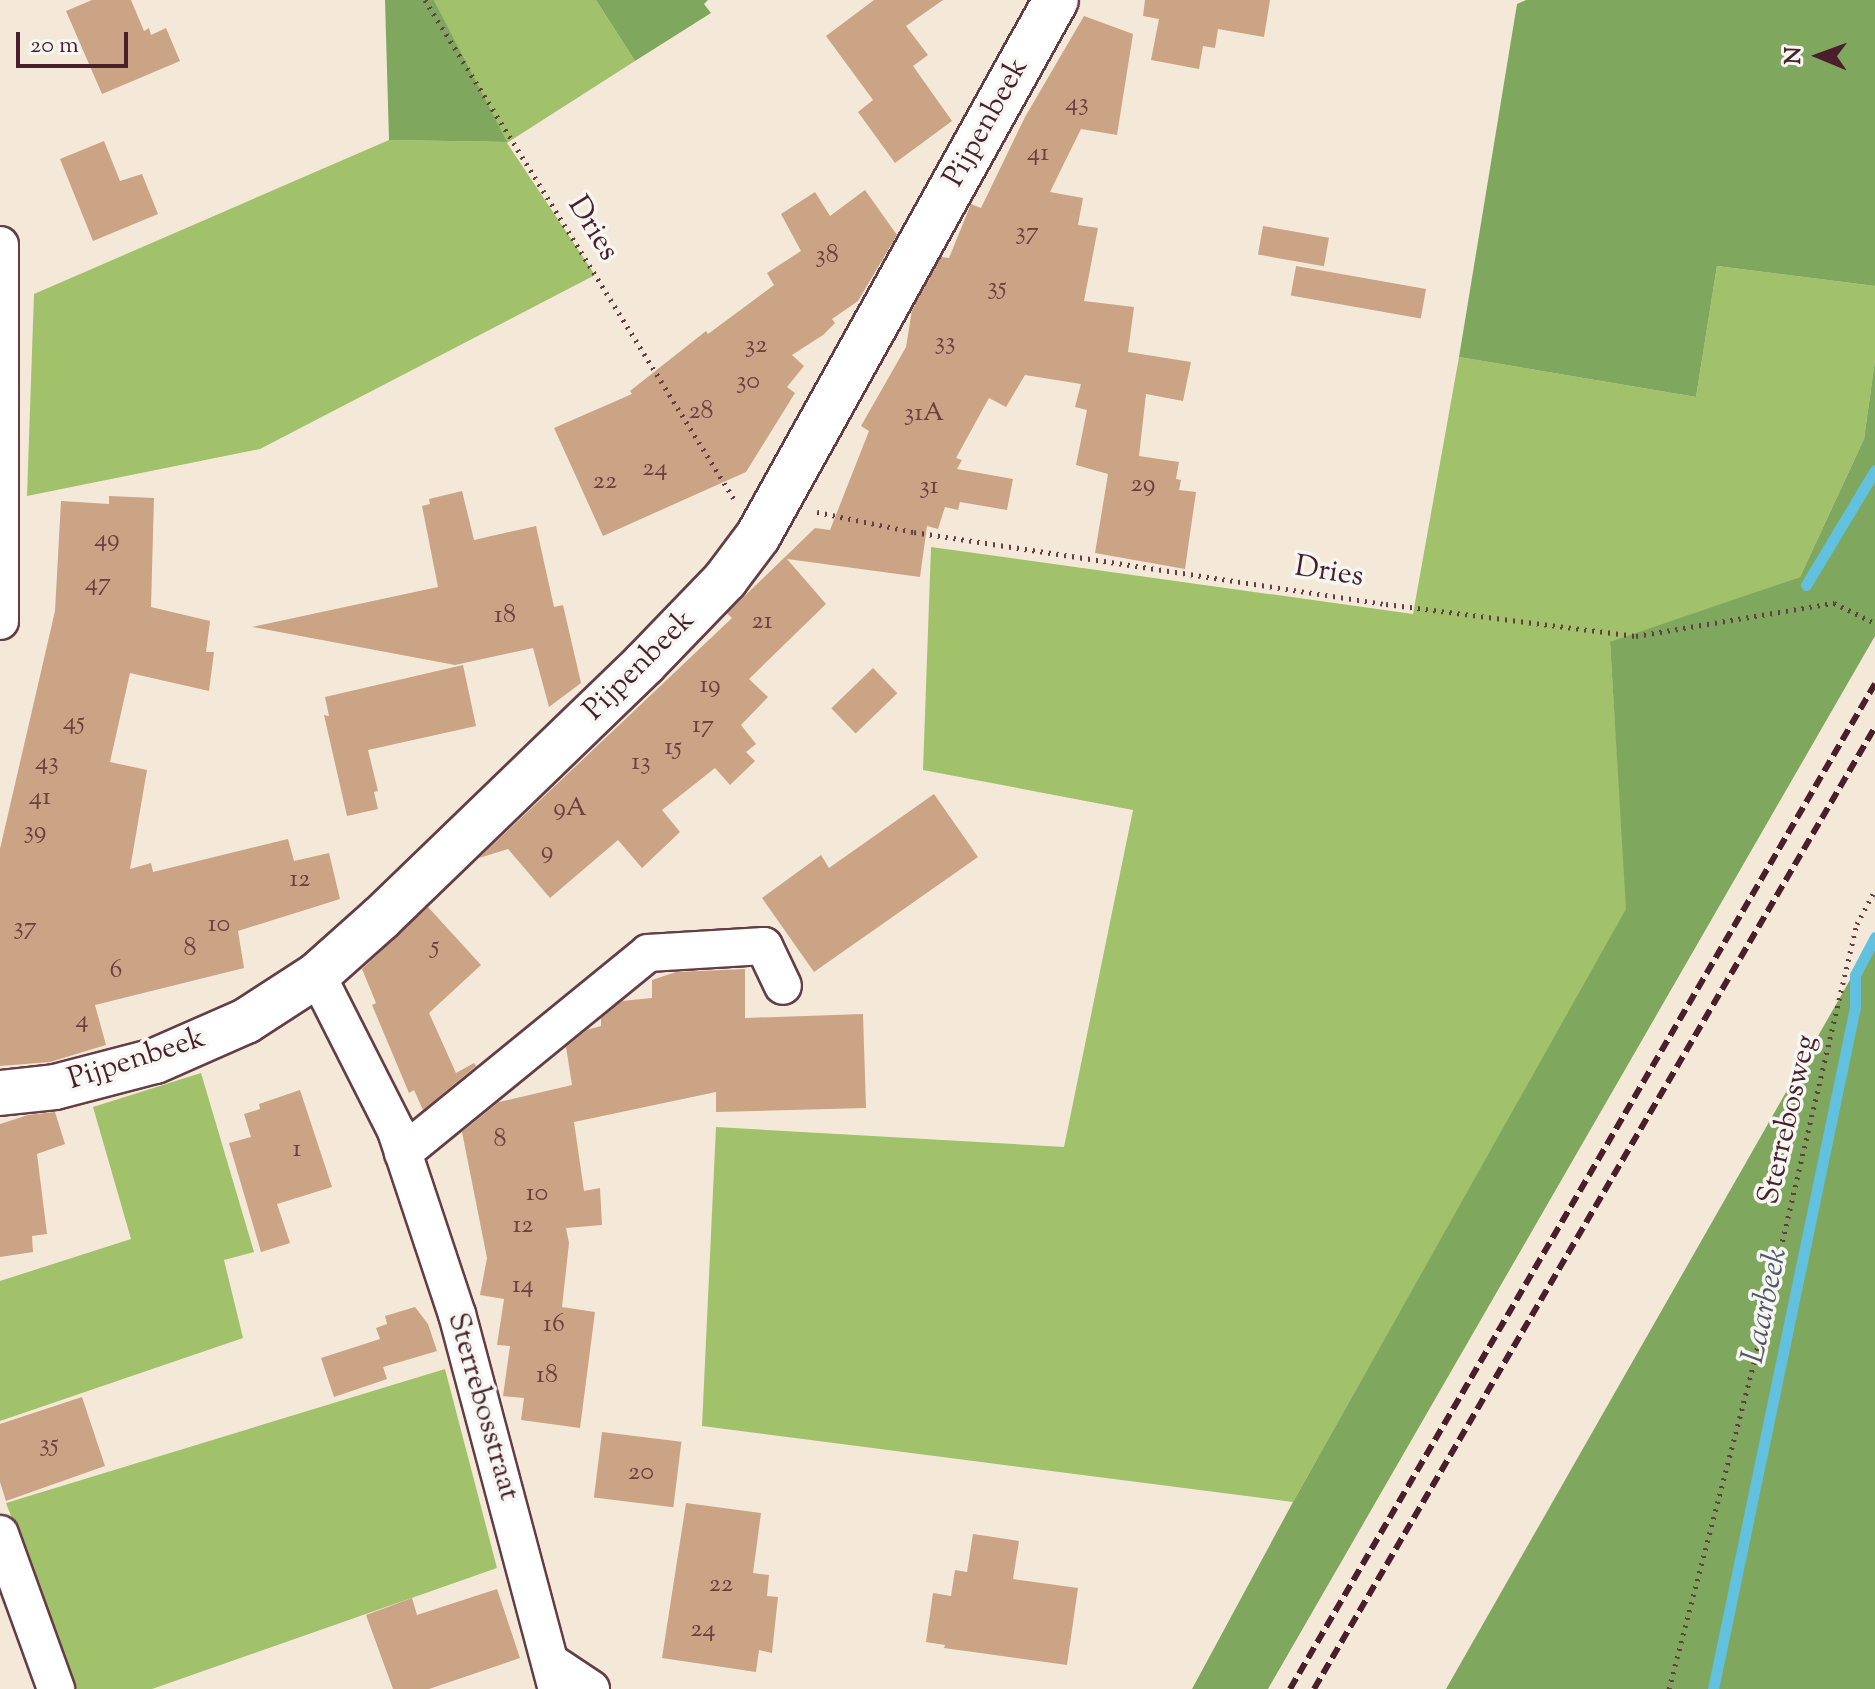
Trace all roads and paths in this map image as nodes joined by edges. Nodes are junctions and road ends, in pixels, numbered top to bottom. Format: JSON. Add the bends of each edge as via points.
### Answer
{"nodes":[{"id":1,"x":425,"y":0,"type":"edge"},
{"id":2,"x":1056,"y":0,"type":"edge"},
{"id":3,"x":0,"y":245,"type":"edge"},
{"id":4,"x":722,"y":481,"type":"dead end"},
{"id":5,"x":773,"y":504,"type":"junction"},
{"id":6,"x":1,"y":612,"type":"edge"},
{"id":7,"x":1875,"y":623,"type":"edge"},
{"id":8,"x":1875,"y":890,"type":"edge"},
{"id":9,"x":317,"y":975,"type":"junction"},
{"id":10,"x":783,"y":986,"type":"dead end"},
{"id":11,"x":0,"y":1093,"type":"edge"},
{"id":12,"x":403,"y":1153,"type":"junction"},
{"id":13,"x":0,"y":1534,"type":"edge"},
{"id":14,"x":554,"y":1676,"type":"edge"},
{"id":15,"x":56,"y":1689,"type":"edge"},
{"id":16,"x":591,"y":1689,"type":"edge"},
{"id":17,"x":1669,"y":1689,"type":"edge"}],
"edges":[{"from":1,"to":4,"type":"path","name":"Dries"},
{"from":2,"to":5,"type":"street","name":"Pijpenbeek"},
{"from":3,"to":6,"type":"street"},
{"from":5,"to":7,"type":"path","name":"Dries","via":[[914,532],[1636,636],[1834,603]]},
{"from":5,"to":9,"type":"street","name":"Pijpenbeek","via":[[758,536],[725,580],[644,664]]},
{"from":8,"to":17,"type":"path","name":"Sterrebosweg","via":[[1857,924],[1755,1358]]},
{"from":9,"to":11,"type":"street","name":"Pijpenbeek","via":[[246,1021],[155,1061],[55,1087]]},
{"from":9,"to":12,"type":"street","name":"Sterrebosstraat"},
{"from":10,"to":12,"type":"street","via":[[764,946],[648,953]]},
{"from":12,"to":14,"type":"street","name":"Sterrebosstraat","via":[[457,1314]]},
{"from":13,"to":15,"type":"street"},
{"from":14,"to":16,"type":"street","name":"Sterrebosstraat"}]}
